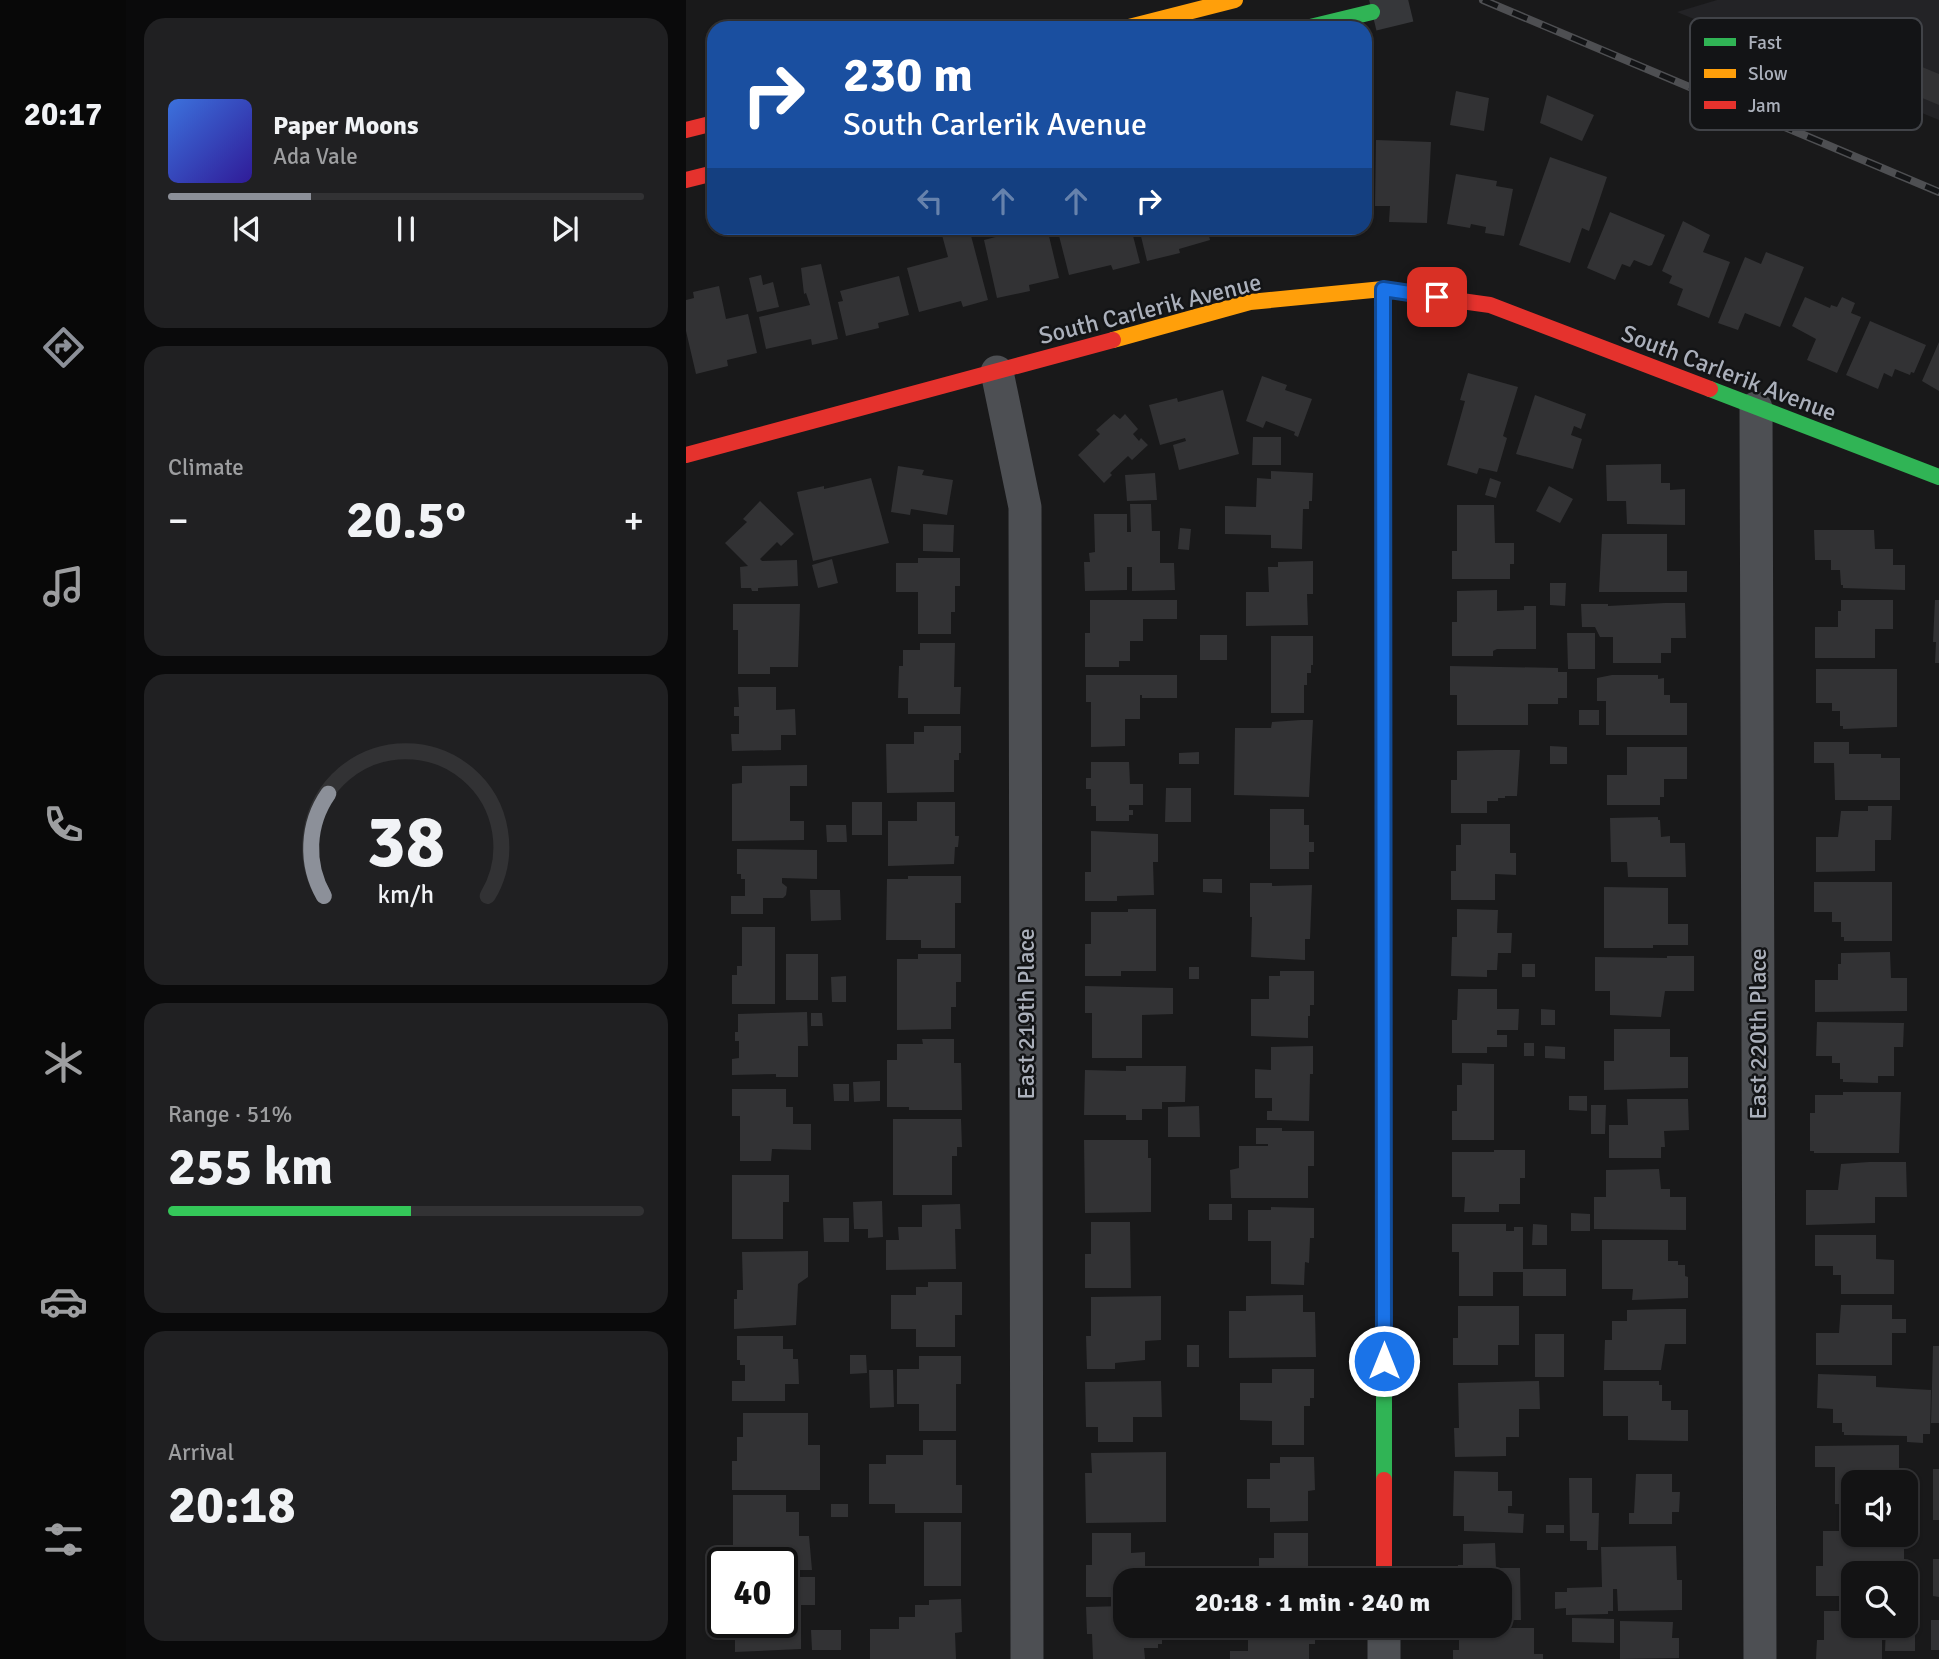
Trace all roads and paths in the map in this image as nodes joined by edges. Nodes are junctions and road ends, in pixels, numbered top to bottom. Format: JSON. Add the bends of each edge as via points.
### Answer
{"nodes":[{"id":1,"x":1234,"y":0,"type":"edge"},
{"id":2,"x":1372,"y":12,"type":"tunnel mouth"},
{"id":3,"x":1152,"y":21,"type":"edge"},
{"id":4,"x":1335,"y":21,"type":"edge"},
{"id":5,"x":707,"y":125,"type":"edge"},
{"id":6,"x":686,"y":130,"type":"edge"},
{"id":7,"x":707,"y":175,"type":"edge"},
{"id":8,"x":686,"y":180,"type":"edge"},
{"id":9,"x":1383,"y":289,"type":"junction"},
{"id":10,"x":998,"y":372,"type":"junction"},
{"id":11,"x":1756,"y":408,"type":"junction"},
{"id":12,"x":686,"y":454,"type":"edge"},
{"id":13,"x":1939,"y":477,"type":"edge"},
{"id":14,"x":1384,"y":1568,"type":"edge"},
{"id":15,"x":1384,"y":1638,"type":"edge"},
{"id":16,"x":1027,"y":1659,"type":"edge"},
{"id":17,"x":1384,"y":1659,"type":"edge"},
{"id":18,"x":1759,"y":1659,"type":"edge"}],
"edges":[{"from":1,"to":3,"type":"street"},
{"from":2,"to":4,"type":"street"},
{"from":5,"to":6,"type":"street"},
{"from":7,"to":8,"type":"street"},
{"from":9,"to":10,"type":"street","name":"South Carlerik Avenue","via":[[1250,302]]},
{"from":9,"to":11,"type":"street","name":"South Carlerik Avenue","via":[[1490,305]]},
{"from":9,"to":14,"type":"street"},
{"from":10,"to":12,"type":"street","name":"South Carlerik Avenue"},
{"from":10,"to":16,"type":"street","name":"East 219th Place","via":[[1025,508]]},
{"from":11,"to":13,"type":"street","name":"South Carlerik Avenue"},
{"from":11,"to":18,"type":"street","name":"East 220th Place"},
{"from":15,"to":17,"type":"street"}]}
